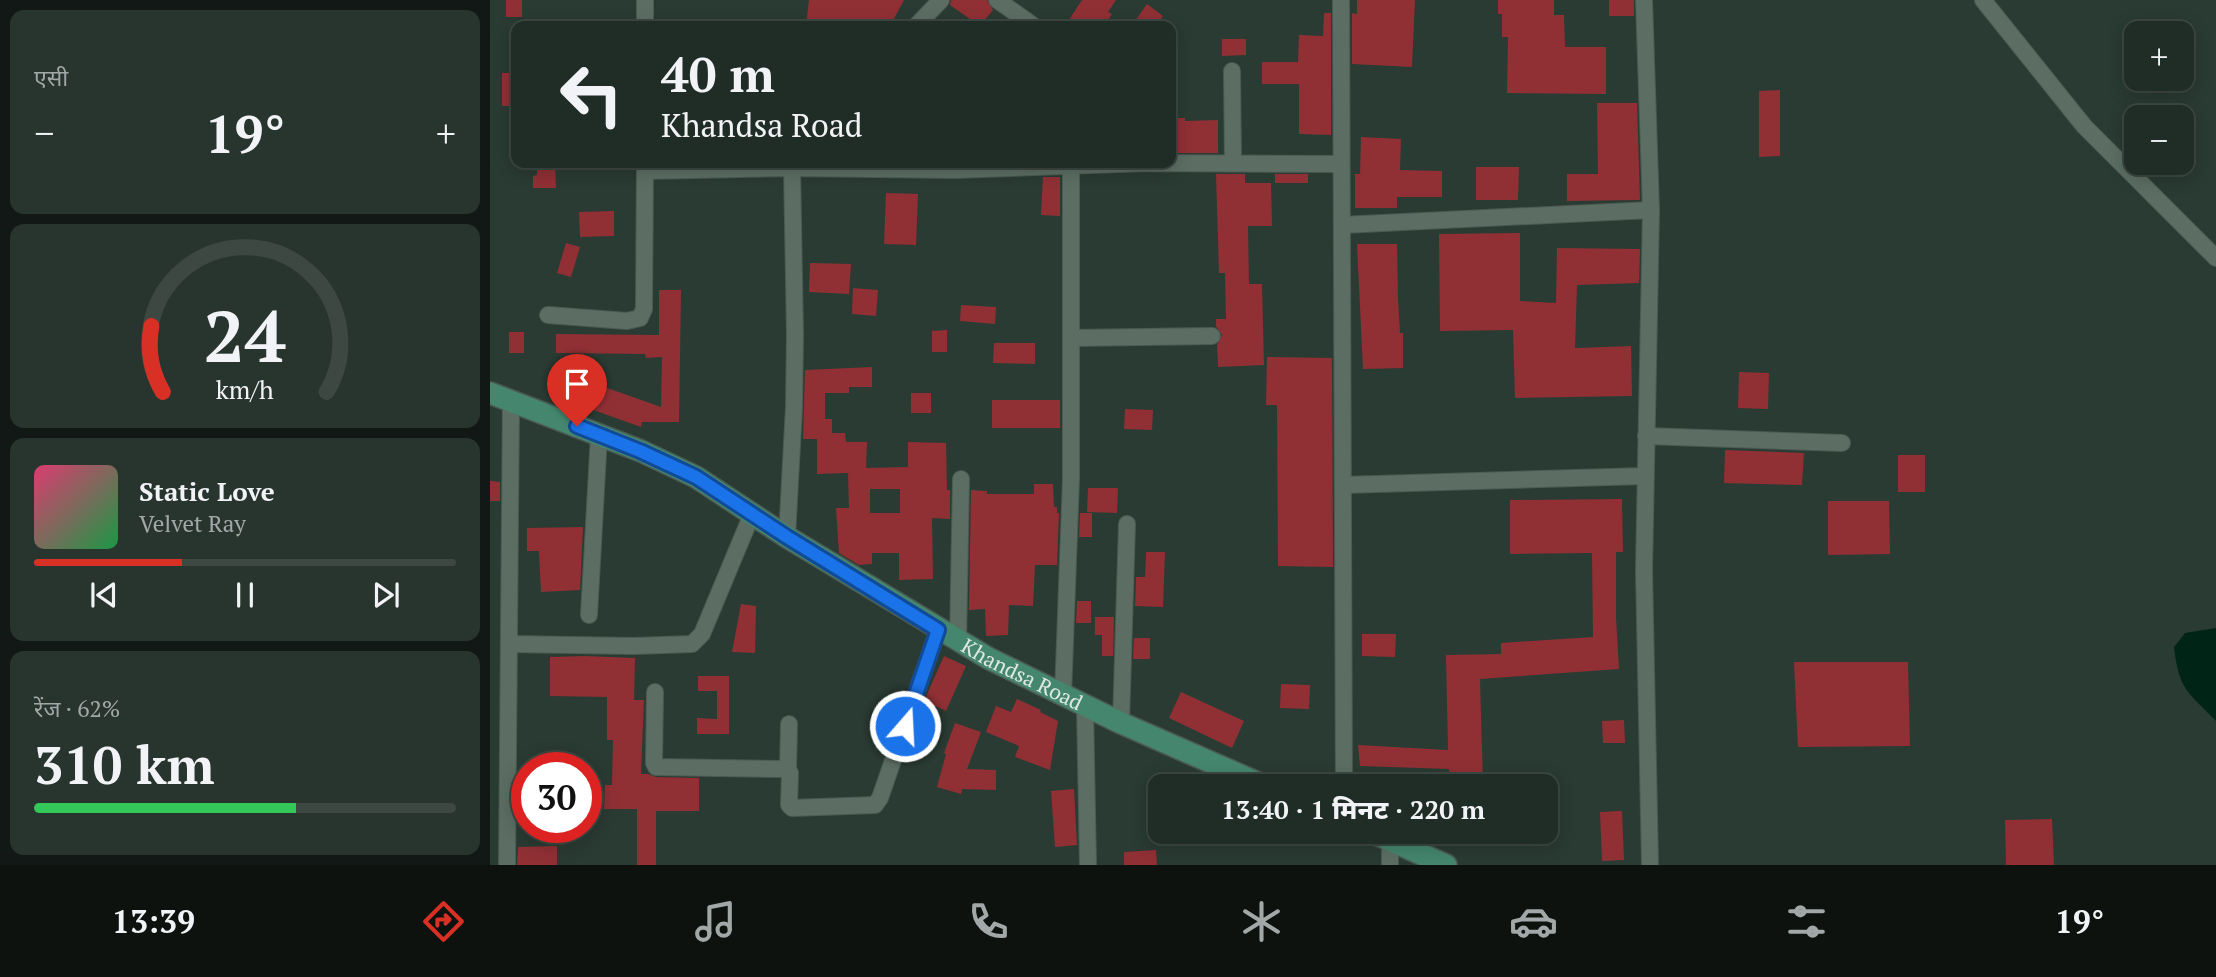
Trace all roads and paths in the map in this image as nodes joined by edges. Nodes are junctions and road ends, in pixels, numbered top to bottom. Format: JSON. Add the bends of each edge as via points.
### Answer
{"nodes":[{"id":1,"x":645,"y":0,"type":"edge"},
{"id":2,"x":941,"y":0,"type":"edge"},
{"id":3,"x":997,"y":0,"type":"edge"},
{"id":4,"x":1341,"y":0,"type":"edge"},
{"id":5,"x":1644,"y":0,"type":"edge"},
{"id":6,"x":1987,"y":1,"type":"edge"},
{"id":7,"x":645,"y":21,"type":"edge"},
{"id":8,"x":921,"y":21,"type":"edge"},
{"id":9,"x":1027,"y":21,"type":"edge"},
{"id":10,"x":1232,"y":71,"type":"dead end"},
{"id":11,"x":1176,"y":163,"type":"edge"},
{"id":12,"x":1233,"y":163,"type":"junction"},
{"id":13,"x":1341,"y":164,"type":"junction"},
{"id":14,"x":645,"y":168,"type":"edge"},
{"id":15,"x":792,"y":168,"type":"edge"},
{"id":16,"x":901,"y":168,"type":"edge"},
{"id":17,"x":1014,"y":168,"type":"edge"},
{"id":18,"x":1071,"y":168,"type":"edge"},
{"id":19,"x":1651,"y":210,"type":"junction"},
{"id":20,"x":1342,"y":225,"type":"junction"},
{"id":21,"x":2216,"y":258,"type":"edge"},
{"id":22,"x":548,"y":315,"type":"dead end"},
{"id":23,"x":1212,"y":336,"type":"dead end"},
{"id":24,"x":1072,"y":338,"type":"junction"},
{"id":25,"x":490,"y":393,"type":"edge"},
{"id":26,"x":511,"y":401,"type":"junction"},
{"id":27,"x":598,"y":435,"type":"junction"},
{"id":28,"x":1646,"y":436,"type":"junction"},
{"id":29,"x":1842,"y":443,"type":"dead end"},
{"id":30,"x":1644,"y":476,"type":"junction"},
{"id":31,"x":961,"y":479,"type":"dead end"},
{"id":32,"x":1343,"y":485,"type":"junction"},
{"id":33,"x":752,"y":514,"type":"junction"},
{"id":34,"x":1127,"y":524,"type":"dead end"},
{"id":35,"x":787,"y":537,"type":"junction"},
{"id":36,"x":589,"y":615,"type":"dead end"},
{"id":37,"x":938,"y":630,"type":"junction"},
{"id":38,"x":958,"y":642,"type":"junction"},
{"id":39,"x":510,"y":644,"type":"junction"},
{"id":40,"x":655,"y":692,"type":"dead end"},
{"id":41,"x":1063,"y":695,"type":"junction"},
{"id":42,"x":1085,"y":706,"type":"junction"},
{"id":43,"x":1121,"y":723,"type":"junction"},
{"id":44,"x":789,"y":724,"type":"dead end"},
{"id":45,"x":788,"y":770,"type":"junction"},
{"id":46,"x":1238,"y":774,"type":"edge"},
{"id":47,"x":1344,"y":774,"type":"edge"},
{"id":48,"x":498,"y":812,"type":"edge"},
{"id":49,"x":1390,"y":844,"type":"edge"},
{"id":50,"x":1399,"y":844,"type":"edge"},
{"id":51,"x":507,"y":865,"type":"edge"},
{"id":52,"x":1088,"y":865,"type":"edge"},
{"id":53,"x":1390,"y":865,"type":"edge"},
{"id":54,"x":1446,"y":865,"type":"edge"},
{"id":55,"x":1650,"y":865,"type":"edge"}],
"edges":[{"from":1,"to":7,"type":"street"},
{"from":2,"to":8,"type":"street"},
{"from":3,"to":9,"type":"street"},
{"from":4,"to":13,"type":"street"},
{"from":5,"to":19,"type":"street"},
{"from":6,"to":21,"type":"street","via":[[2090,133]]},
{"from":10,"to":12,"type":"street"},
{"from":11,"to":12,"type":"street"},
{"from":12,"to":13,"type":"street"},
{"from":13,"to":20,"type":"street"},
{"from":14,"to":22,"type":"street","via":[[644,309],[640,318]]},
{"from":15,"to":35,"type":"street","via":[[795,335]]},
{"from":16,"to":17,"type":"street"},
{"from":18,"to":24,"type":"street"},
{"from":19,"to":20,"type":"street"},
{"from":19,"to":28,"type":"street"},
{"from":20,"to":32,"type":"street"},
{"from":23,"to":24,"type":"street"},
{"from":24,"to":41,"type":"street"},
{"from":25,"to":26,"type":"street","name":"Khandsa Road"},
{"from":26,"to":27,"type":"street","name":"Khandsa Road"},
{"from":26,"to":39,"type":"street"},
{"from":27,"to":33,"type":"street","name":"Khandsa Road","via":[[696,477]]},
{"from":27,"to":36,"type":"street"},
{"from":28,"to":29,"type":"street"},
{"from":28,"to":30,"type":"street"},
{"from":30,"to":32,"type":"street"},
{"from":30,"to":55,"type":"street"},
{"from":31,"to":38,"type":"street"},
{"from":32,"to":47,"type":"street"},
{"from":33,"to":35,"type":"street","name":"Khandsa Road"},
{"from":33,"to":39,"type":"street","via":[[702,634],[692,644]]},
{"from":34,"to":43,"type":"street"},
{"from":35,"to":37,"type":"street","name":"Khandsa Road"},
{"from":37,"to":38,"type":"street","name":"Khandsa Road"},
{"from":37,"to":45,"type":"street","via":[[874,805],[792,808]]},
{"from":38,"to":41,"type":"street","name":"Khandsa Road"},
{"from":39,"to":48,"type":"street"},
{"from":40,"to":45,"type":"street","via":[[656,767]]},
{"from":41,"to":42,"type":"street","name":"Khandsa Road"},
{"from":42,"to":43,"type":"street","name":"Khandsa Road"},
{"from":42,"to":52,"type":"street"},
{"from":43,"to":46,"type":"street","name":"Khandsa Road"},
{"from":44,"to":45,"type":"street"},
{"from":48,"to":51,"type":"street"},
{"from":49,"to":53,"type":"street"},
{"from":50,"to":54,"type":"street"}]}
